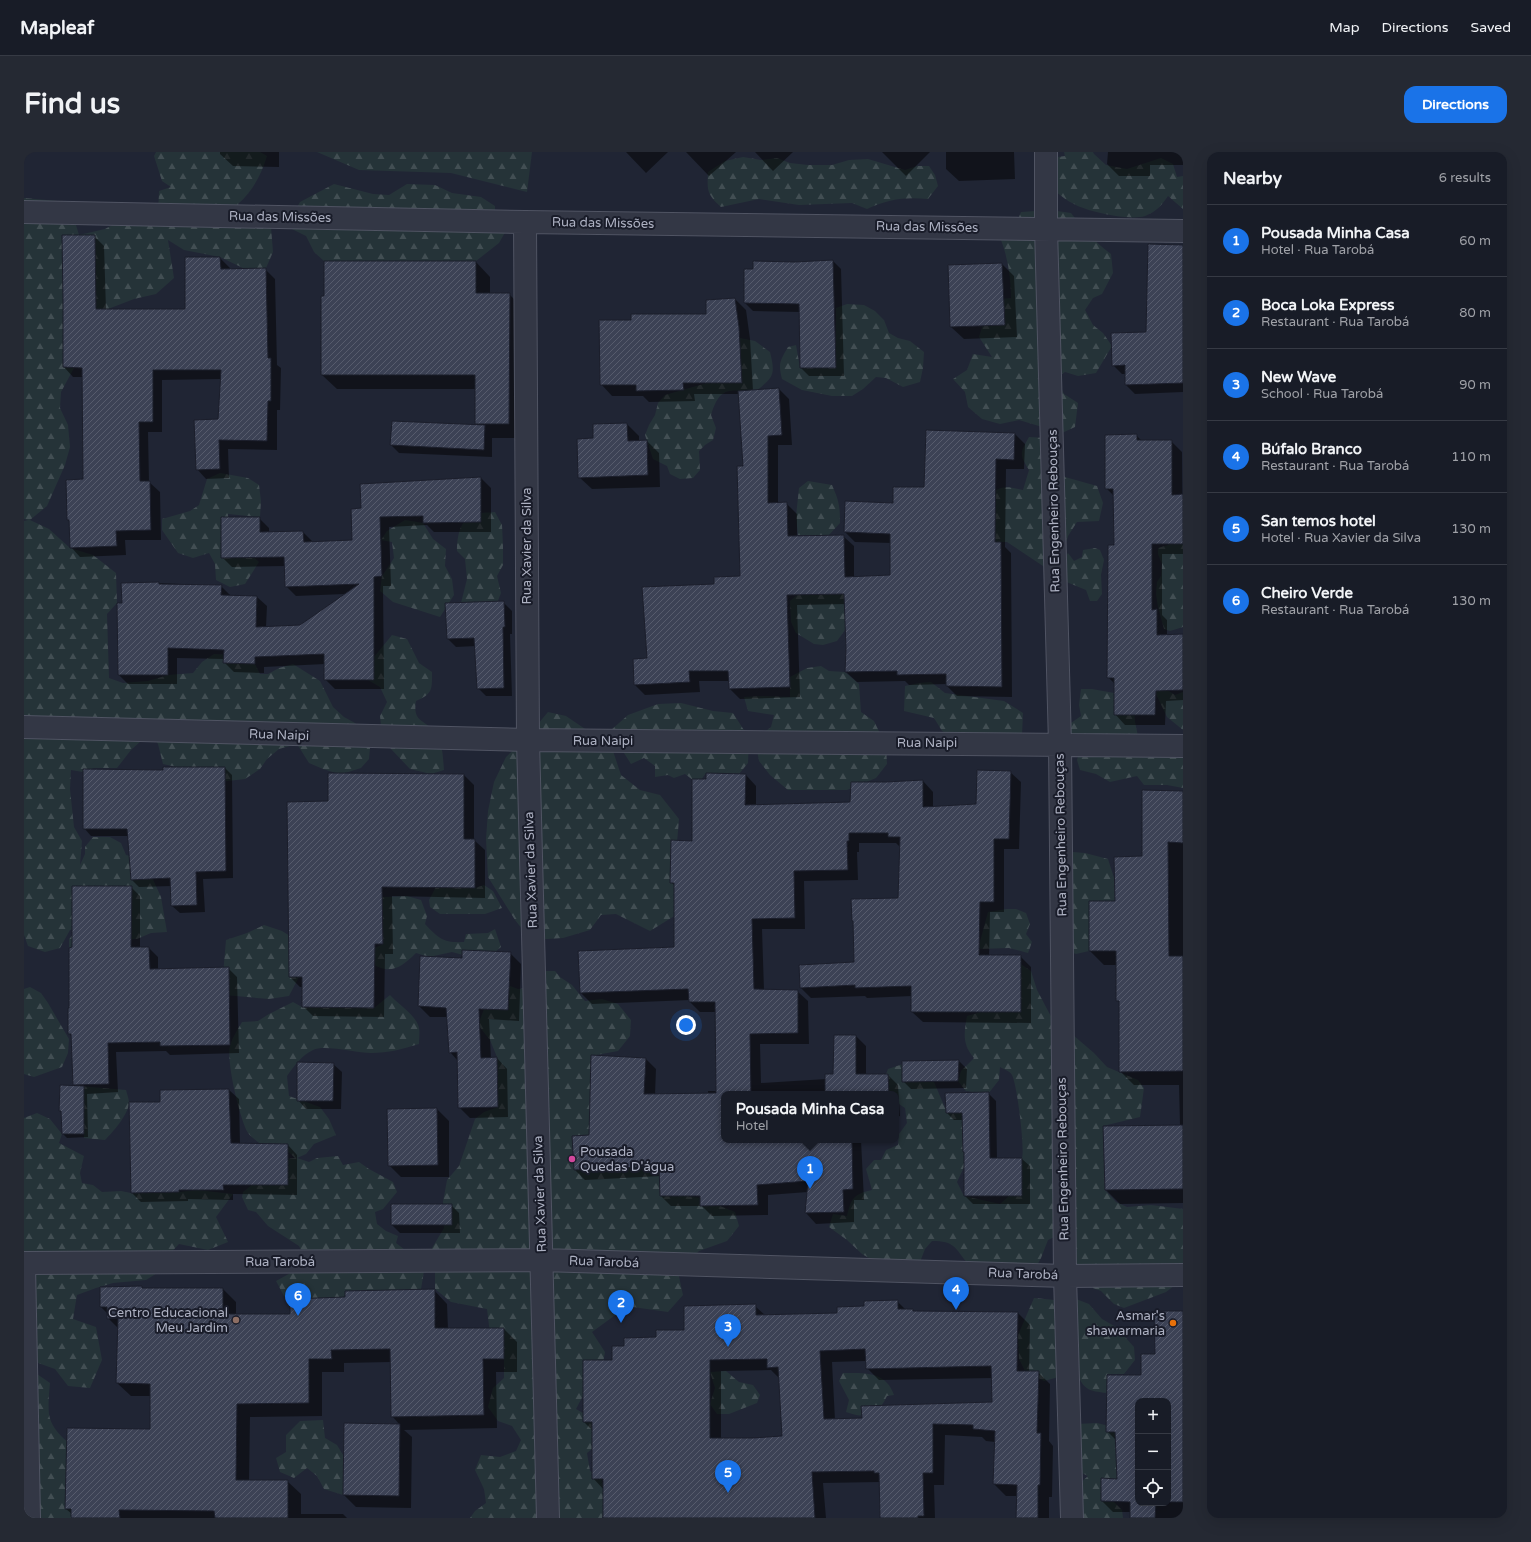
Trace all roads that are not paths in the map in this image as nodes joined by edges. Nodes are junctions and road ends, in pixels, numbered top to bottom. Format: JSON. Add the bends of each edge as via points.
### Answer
{"nodes":[{"id":1,"x":1046,"y":152,"type":"edge"},
{"id":2,"x":24,"y":212,"type":"edge"},
{"id":3,"x":525,"y":222,"type":"junction"},
{"id":4,"x":1046,"y":228,"type":"junction"},
{"id":5,"x":1183,"y":231,"type":"edge"},
{"id":6,"x":24,"y":727,"type":"edge"},
{"id":7,"x":528,"y":740,"type":"junction"},
{"id":8,"x":1060,"y":744,"type":"junction"},
{"id":9,"x":1183,"y":746,"type":"edge"},
{"id":10,"x":542,"y":1260,"type":"junction"},
{"id":11,"x":24,"y":1264,"type":"edge"},
{"id":12,"x":1183,"y":1275,"type":"edge"},
{"id":13,"x":1064,"y":1276,"type":"junction"},
{"id":14,"x":29,"y":1518,"type":"edge"},
{"id":15,"x":548,"y":1518,"type":"edge"},
{"id":16,"x":1072,"y":1518,"type":"edge"}],
"edges":[{"from":1,"to":4,"type":"street","name":"Rua Engenheiro Rebouças"},
{"from":2,"to":3,"type":"street","name":"Rua das Missões"},
{"from":3,"to":4,"type":"street","name":"Rua das Missões"},
{"from":3,"to":7,"type":"street","name":"Rua Xavier da Silva"},
{"from":4,"to":5,"type":"street","name":"Rua das Missões"},
{"from":4,"to":8,"type":"street","name":"Rua Engenheiro Rebouças"},
{"from":6,"to":7,"type":"street","name":"Rua Naipi"},
{"from":7,"to":8,"type":"street","name":"Rua Naipi"},
{"from":7,"to":10,"type":"street","name":"Rua Xavier da Silva"},
{"from":8,"to":9,"type":"street","name":"Rua Naipi"},
{"from":8,"to":13,"type":"street","name":"Rua Engenheiro Rebouças"},
{"from":10,"to":11,"type":"street","name":"Rua Tarobá"},
{"from":10,"to":13,"type":"street","name":"Rua Tarobá"},
{"from":10,"to":15,"type":"street","name":"Rua Xavier da Silva"},
{"from":11,"to":14,"type":"street"},
{"from":12,"to":13,"type":"street","name":"Rua Tarobá"},
{"from":13,"to":16,"type":"street","name":"Rua Engenheiro Rebouças"}]}
